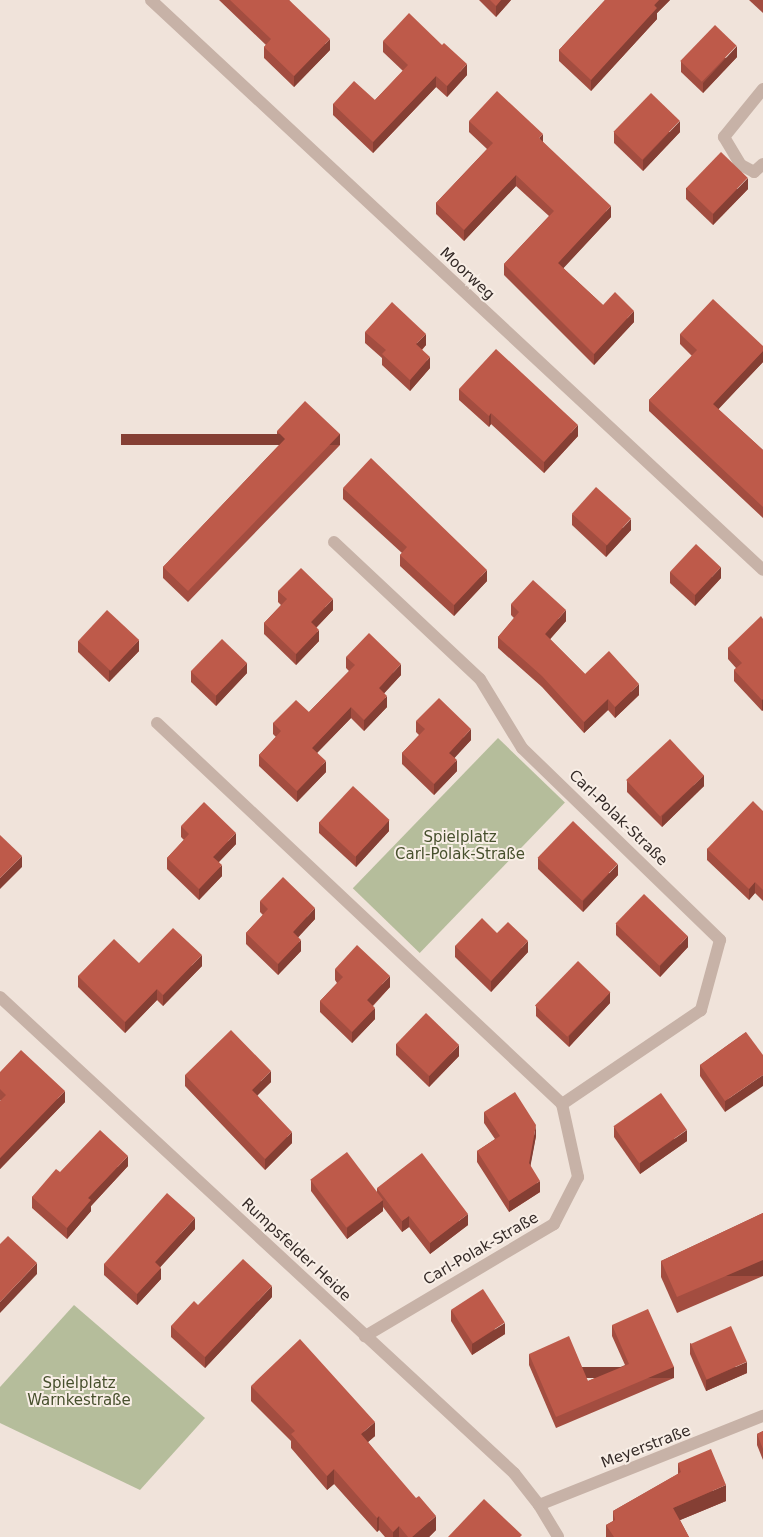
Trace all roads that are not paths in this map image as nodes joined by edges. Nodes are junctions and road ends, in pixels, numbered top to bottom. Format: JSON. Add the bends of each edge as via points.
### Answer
{"nodes":[{"id":1,"x":151,"y":0,"type":"edge"},
{"id":2,"x":763,"y":89,"type":"edge"},
{"id":3,"x":760,"y":172,"type":"edge"},
{"id":4,"x":334,"y":542,"type":"dead end"},
{"id":5,"x":763,"y":570,"type":"edge"},
{"id":6,"x":157,"y":723,"type":"dead end"},
{"id":7,"x":0,"y":997,"type":"edge"},
{"id":8,"x":562,"y":1104,"type":"junction"},
{"id":9,"x":365,"y":1336,"type":"junction"},
{"id":10,"x":763,"y":1416,"type":"edge"},
{"id":11,"x":539,"y":1505,"type":"junction"},
{"id":12,"x":558,"y":1537,"type":"edge"}],
"edges":[{"from":1,"to":5,"type":"street","name":"Moorweg"},
{"from":2,"to":3,"type":"street","via":[[724,137],[741,165]]},
{"from":4,"to":8,"type":"street","name":"Carl-Polak-Straße","via":[[480,678],[522,748],[720,940],[702,1010]]},
{"from":6,"to":8,"type":"street"},
{"from":7,"to":9,"type":"street","name":"Rumpsfelder Heide"},
{"from":8,"to":9,"type":"street","name":"Carl-Polak-Straße","via":[[578,1177],[554,1224]]},
{"from":9,"to":11,"type":"street","name":"Rumpsfelder Heide","via":[[514,1474]]},
{"from":10,"to":11,"type":"street","name":"Meyerstraße"},
{"from":11,"to":12,"type":"street","name":"Rumpsfelder Heide"}]}
